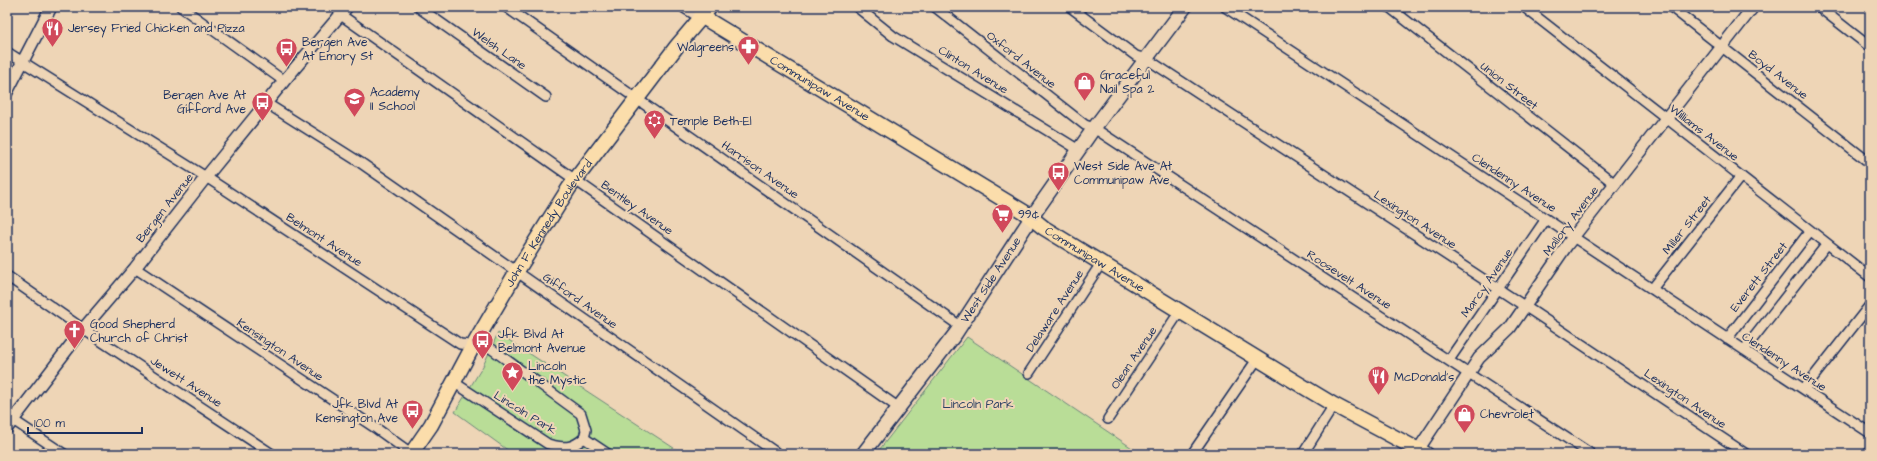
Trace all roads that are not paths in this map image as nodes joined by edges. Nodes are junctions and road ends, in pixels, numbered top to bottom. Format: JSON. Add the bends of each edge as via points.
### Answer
{"nodes":[{"id":1,"x":51,"y":7,"type":"edge"},
{"id":2,"x":181,"y":7,"type":"edge"},
{"id":3,"x":418,"y":7,"type":"edge"},
{"id":4,"x":506,"y":7,"type":"edge"},
{"id":5,"x":686,"y":7,"type":"edge"},
{"id":6,"x":857,"y":7,"type":"edge"},
{"id":7,"x":935,"y":7,"type":"edge"},
{"id":8,"x":1070,"y":7,"type":"edge"},
{"id":9,"x":1185,"y":7,"type":"edge"},
{"id":10,"x":1225,"y":7,"type":"edge"},
{"id":11,"x":1389,"y":7,"type":"edge"},
{"id":12,"x":1524,"y":7,"type":"edge"},
{"id":13,"x":1671,"y":7,"type":"edge"},
{"id":14,"x":1753,"y":7,"type":"edge"},
{"id":15,"x":1818,"y":7,"type":"edge"},
{"id":16,"x":344,"y":11,"type":"edge"},
{"id":17,"x":705,"y":12,"type":"edge"},
{"id":18,"x":1722,"y":47,"type":"junction"},
{"id":19,"x":1870,"y":47,"type":"edge"},
{"id":20,"x":7,"y":52,"type":"edge"},
{"id":21,"x":1147,"y":59,"type":"junction"},
{"id":22,"x":22,"y":62,"type":"junction"},
{"id":23,"x":284,"y":81,"type":"junction"},
{"id":24,"x":7,"y":92,"type":"edge"},
{"id":25,"x":546,"y":98,"type":"dead end"},
{"id":26,"x":638,"y":99,"type":"junction"},
{"id":27,"x":266,"y":103,"type":"junction"},
{"id":28,"x":1666,"y":118,"type":"junction"},
{"id":29,"x":1094,"y":128,"type":"junction"},
{"id":30,"x":1078,"y":150,"type":"junction"},
{"id":31,"x":1870,"y":163,"type":"edge"},
{"id":32,"x":1740,"y":176,"type":"junction"},
{"id":33,"x":206,"y":177,"type":"junction"},
{"id":34,"x":576,"y":180,"type":"junction"},
{"id":35,"x":1615,"y":184,"type":"junction"},
{"id":36,"x":1031,"y":218,"type":"junction"},
{"id":37,"x":1546,"y":219,"type":"junction"},
{"id":38,"x":1810,"y":231,"type":"junction"},
{"id":39,"x":1573,"y":237,"type":"junction"},
{"id":40,"x":1827,"y":244,"type":"junction"},
{"id":41,"x":1102,"y":262,"type":"junction"},
{"id":42,"x":135,"y":268,"type":"junction"},
{"id":43,"x":517,"y":271,"type":"junction"},
{"id":44,"x":7,"y":276,"type":"edge"},
{"id":45,"x":1870,"y":277,"type":"edge"},
{"id":46,"x":1497,"y":289,"type":"junction"},
{"id":47,"x":1652,"y":289,"type":"junction"},
{"id":48,"x":1870,"y":305,"type":"edge"},
{"id":49,"x":1526,"y":307,"type":"junction"},
{"id":50,"x":1180,"y":311,"type":"junction"},
{"id":51,"x":960,"y":326,"type":"junction"},
{"id":52,"x":83,"y":329,"type":"junction"},
{"id":53,"x":1727,"y":338,"type":"junction"},
{"id":54,"x":473,"y":346,"type":"junction"},
{"id":55,"x":1744,"y":350,"type":"junction"},
{"id":56,"x":1258,"y":358,"type":"junction"},
{"id":57,"x":1449,"y":360,"type":"junction"},
{"id":58,"x":1029,"y":373,"type":"dead end"},
{"id":59,"x":1468,"y":373,"type":"junction"},
{"id":60,"x":455,"y":383,"type":"junction"},
{"id":61,"x":1804,"y":389,"type":"junction"},
{"id":62,"x":1334,"y":405,"type":"junction"},
{"id":63,"x":899,"y":408,"type":"junction"},
{"id":64,"x":1108,"y":419,"type":"dead end"},
{"id":65,"x":9,"y":421,"type":"edge"},
{"id":66,"x":1870,"y":433,"type":"edge"},
{"id":67,"x":584,"y":438,"type":"junction"},
{"id":68,"x":1870,"y":450,"type":"edge"},
{"id":69,"x":1420,"y":453,"type":"edge"},
{"id":70,"x":64,"y":454,"type":"edge"},
{"id":71,"x":272,"y":454,"type":"edge"},
{"id":72,"x":411,"y":454,"type":"edge"},
{"id":73,"x":608,"y":454,"type":"edge"},
{"id":74,"x":778,"y":454,"type":"edge"},
{"id":75,"x":863,"y":454,"type":"edge"},
{"id":76,"x":1192,"y":454,"type":"edge"},
{"id":77,"x":1303,"y":454,"type":"edge"},
{"id":78,"x":1591,"y":454,"type":"edge"},
{"id":79,"x":1746,"y":454,"type":"edge"},
{"id":80,"x":1868,"y":454,"type":"edge"}],
"edges":[{"from":1,"to":22,"type":"street"},
{"from":2,"to":23,"type":"street"},
{"from":3,"to":25,"type":"street","name":"Welsh Lane"},
{"from":4,"to":26,"type":"street","name":"Harrison Avenue"},
{"from":5,"to":17,"type":"main road","name":"Communipaw Avenue"},
{"from":6,"to":30,"type":"street","name":"Clinton Avenue","via":[[894,36]]},
{"from":7,"to":29,"type":"street","name":"Oxford Avenue","via":[[1085,125]]},
{"from":8,"to":21,"type":"street","name":"Lexington Avenue","via":[[1136,56]]},
{"from":9,"to":21,"type":"main road","name":"West Side Avenue"},
{"from":10,"to":37,"type":"street","name":"Clendenny Avenue"},
{"from":11,"to":35,"type":"street","name":"Union Street"},
{"from":12,"to":28,"type":"street","name":"Williams Avenue"},
{"from":13,"to":18,"type":"street","name":"Boyd Avenue"},
{"from":14,"to":18,"type":"street","name":"Mallory Avenue"},
{"from":15,"to":19,"type":"street"},
{"from":16,"to":23,"type":"street","name":"Bergen Avenue"},
{"from":16,"to":34,"type":"street","name":"Bentley Avenue"},
{"from":17,"to":26,"type":"main road","name":"John F. Kennedy Boulevard"},
{"from":17,"to":36,"type":"main road","name":"Communipaw Avenue"},
{"from":18,"to":28,"type":"street","name":"Mallory Avenue"},
{"from":18,"to":31,"type":"street","name":"Boyd Avenue"},
{"from":20,"to":22,"type":"street","name":"Belmont Avenue"},
{"from":21,"to":29,"type":"main road","name":"West Side Avenue"},
{"from":21,"to":46,"type":"street","name":"Lexington Avenue"},
{"from":22,"to":24,"type":"street"},
{"from":22,"to":33,"type":"street","name":"Belmont Avenue"},
{"from":23,"to":27,"type":"street","name":"Bergen Avenue"},
{"from":26,"to":34,"type":"main road","name":"John F. Kennedy Boulevard"},
{"from":26,"to":51,"type":"street","name":"Harrison Avenue"},
{"from":27,"to":33,"type":"street","name":"Bergen Avenue"},
{"from":27,"to":43,"type":"street","name":"Gifford Avenue","via":[[361,163]]},
{"from":28,"to":32,"type":"street","name":"Williams Avenue"},
{"from":28,"to":35,"type":"street","name":"Mallory Avenue"},
{"from":29,"to":30,"type":"main road","name":"West Side Avenue"},
{"from":29,"to":57,"type":"street","name":"Roosevelt Avenue"},
{"from":30,"to":36,"type":"main road","name":"West Side Avenue"},
{"from":32,"to":38,"type":"street","name":"Williams Avenue"},
{"from":32,"to":47,"type":"street","name":"Miller Street"},
{"from":33,"to":42,"type":"street","name":"Bergen Avenue"},
{"from":33,"to":54,"type":"street","name":"Belmont Avenue","via":[[460,344]]},
{"from":34,"to":43,"type":"main road","name":"John F. Kennedy Boulevard"},
{"from":34,"to":63,"type":"street","name":"Bentley Avenue"},
{"from":35,"to":39,"type":"street","name":"Mallory Avenue"},
{"from":36,"to":41,"type":"main road","name":"Communipaw Avenue"},
{"from":36,"to":51,"type":"main road","name":"West Side Avenue"},
{"from":37,"to":39,"type":"street","name":"Clendenny Avenue"},
{"from":37,"to":46,"type":"street","name":"Marcy Avenue"},
{"from":38,"to":40,"type":"street","name":"Williams Avenue"},
{"from":38,"to":53,"type":"street","name":"Everett Street"},
{"from":39,"to":47,"type":"street","name":"Clendenny Avenue"},
{"from":39,"to":49,"type":"street","name":"Mallory Avenue"},
{"from":40,"to":45,"type":"street","name":"Williams Avenue"},
{"from":40,"to":55,"type":"street"},
{"from":41,"to":50,"type":"main road","name":"Communipaw Avenue"},
{"from":41,"to":58,"type":"street","name":"Delaware Avenue"},
{"from":42,"to":52,"type":"street","name":"Bergen Avenue"},
{"from":42,"to":72,"type":"street","name":"Kensington Avenue"},
{"from":43,"to":54,"type":"main road","name":"John F. Kennedy Boulevard"},
{"from":43,"to":74,"type":"street","name":"Gifford Avenue"},
{"from":44,"to":52,"type":"street","name":"Jewett Avenue"},
{"from":46,"to":49,"type":"street","name":"Lexington Avenue"},
{"from":46,"to":57,"type":"street","name":"Marcy Avenue"},
{"from":47,"to":53,"type":"street","name":"Clendenny Avenue"},
{"from":48,"to":61,"type":"street"},
{"from":49,"to":59,"type":"street","name":"Mallory Avenue"},
{"from":49,"to":79,"type":"street","name":"Lexington Avenue"},
{"from":50,"to":56,"type":"main road","name":"Communipaw Avenue"},
{"from":50,"to":64,"type":"street","name":"Olean Avenue"},
{"from":51,"to":63,"type":"main road","name":"West Side Avenue"},
{"from":52,"to":65,"type":"street","name":"Bergen Avenue"},
{"from":52,"to":71,"type":"street","name":"Jewett Avenue"},
{"from":53,"to":55,"type":"street","name":"Clendenny Avenue"},
{"from":54,"to":60,"type":"main road","name":"John F. Kennedy Boulevard"},
{"from":54,"to":67,"type":"street","name":"Belmont Avenue","via":[[489,348],[581,414],[586,430]]},
{"from":55,"to":61,"type":"street","name":"Clendenny Avenue"},
{"from":56,"to":62,"type":"main road","name":"Communipaw Avenue"},
{"from":56,"to":76,"type":"street"},
{"from":57,"to":59,"type":"street","name":"Roosevelt Avenue"},
{"from":59,"to":69,"type":"street","name":"Mallory Avenue"},
{"from":59,"to":78,"type":"street","name":"Roosevelt Avenue"},
{"from":60,"to":67,"type":"street","name":"Lincoln Park","via":[[548,444],[563,448],[576,445]]},
{"from":60,"to":72,"type":"main road","name":"John F. Kennedy Boulevard"},
{"from":61,"to":66,"type":"street","name":"Clendenny Avenue"},
{"from":62,"to":69,"type":"main road","name":"Communipaw Avenue"},
{"from":62,"to":77,"type":"street"},
{"from":63,"to":75,"type":"main road","name":"West Side Avenue"},
{"from":65,"to":70,"type":"street"},
{"from":67,"to":73,"type":"street"},
{"from":68,"to":80,"type":"street"}]}
